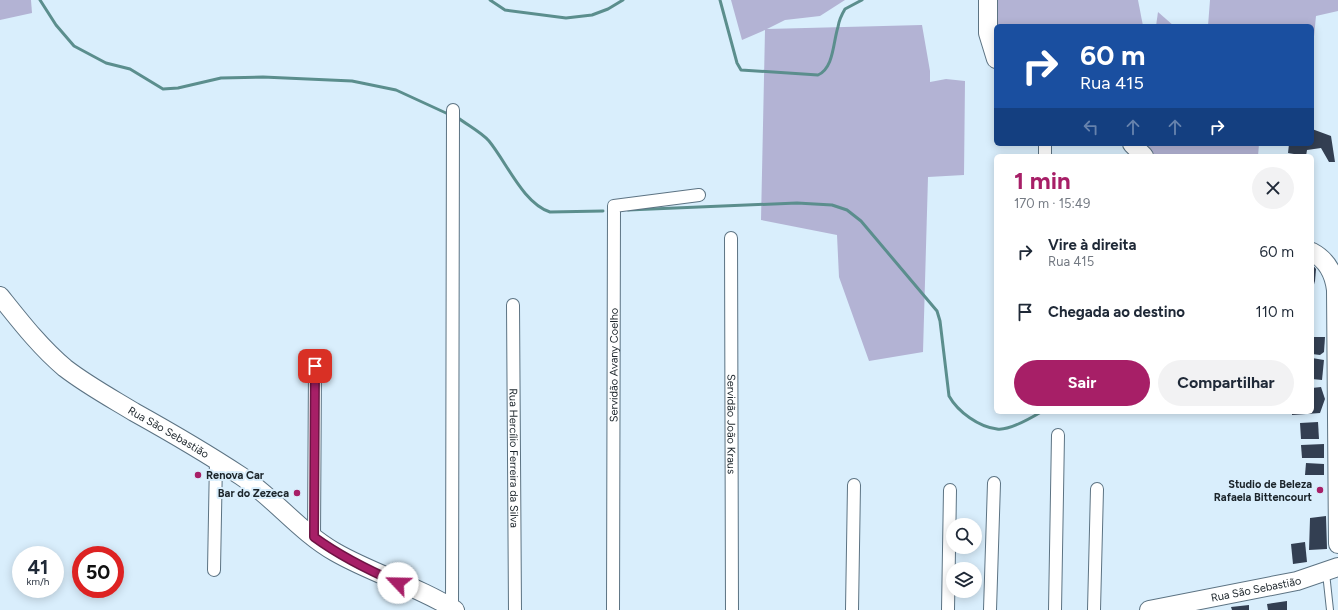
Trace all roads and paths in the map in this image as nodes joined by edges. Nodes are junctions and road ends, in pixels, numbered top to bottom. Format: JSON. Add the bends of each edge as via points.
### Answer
{"nodes":[{"id":1,"x":988,"y":0,"type":"edge"},
{"id":2,"x":994,"y":52,"type":"edge"},
{"id":3,"x":453,"y":110,"type":"dead end"},
{"id":4,"x":1134,"y":146,"type":"edge"},
{"id":5,"x":1142,"y":154,"type":"edge"},
{"id":6,"x":699,"y":195,"type":"dead end"},
{"id":7,"x":731,"y":238,"type":"dead end"},
{"id":8,"x":1314,"y":253,"type":"edge"},
{"id":9,"x":0,"y":296,"type":"edge"},
{"id":10,"x":513,"y":306,"type":"dead end"},
{"id":11,"x":315,"y":366,"type":"dead end"},
{"id":12,"x":1058,"y":435,"type":"dead end"},
{"id":13,"x":216,"y":460,"type":"junction"},
{"id":14,"x":994,"y":483,"type":"dead end"},
{"id":15,"x":854,"y":485,"type":"dead end"},
{"id":16,"x":1097,"y":488,"type":"dead end"},
{"id":17,"x":950,"y":490,"type":"dead end"},
{"id":18,"x":314,"y":537,"type":"junction"},
{"id":19,"x":1338,"y":544,"type":"edge"},
{"id":20,"x":214,"y":570,"type":"dead end"},
{"id":21,"x":1332,"y":570,"type":"edge"},
{"id":22,"x":454,"y":609,"type":"edge"},
{"id":23,"x":515,"y":610,"type":"edge"},
{"id":24,"x":613,"y":610,"type":"edge"},
{"id":25,"x":732,"y":610,"type":"edge"},
{"id":26,"x":852,"y":610,"type":"edge"},
{"id":27,"x":948,"y":610,"type":"edge"},
{"id":28,"x":990,"y":610,"type":"edge"},
{"id":29,"x":1054,"y":610,"type":"edge"},
{"id":30,"x":1094,"y":610,"type":"edge"},
{"id":31,"x":1149,"y":610,"type":"edge"},
{"id":32,"x":1330,"y":610,"type":"edge"}],
"edges":[{"from":1,"to":2,"type":"main road","via":[[988,33]]},
{"from":3,"to":22,"type":"street"},
{"from":4,"to":5,"type":"main road"},
{"from":6,"to":24,"type":"street","name":"Servidão Avany Coelho","via":[[614,206]]},
{"from":7,"to":25,"type":"street","name":"Servidão João Kraus"},
{"from":8,"to":19,"type":"main road","via":[[1328,266],[1336,290]]},
{"from":9,"to":13,"type":"main road","name":"Rua São Sebastião","via":[[36,339],[66,368],[93,388]]},
{"from":10,"to":23,"type":"street","name":"Rua Hercílio Ferreira da Silva"},
{"from":11,"to":18,"type":"street"},
{"from":12,"to":29,"type":"street"},
{"from":13,"to":18,"type":"main road","name":"Rua São Sebastião","via":[[267,496]]},
{"from":13,"to":20,"type":"street"},
{"from":14,"to":28,"type":"street"},
{"from":15,"to":26,"type":"street"},
{"from":16,"to":30,"type":"street"},
{"from":17,"to":27,"type":"street"},
{"from":18,"to":22,"type":"main road","name":"Rua São Sebastião","via":[[357,564]]},
{"from":21,"to":31,"type":"main road","name":"Rua São Sebastião","via":[[1278,585]]},
{"from":21,"to":32,"type":"lane"}]}
